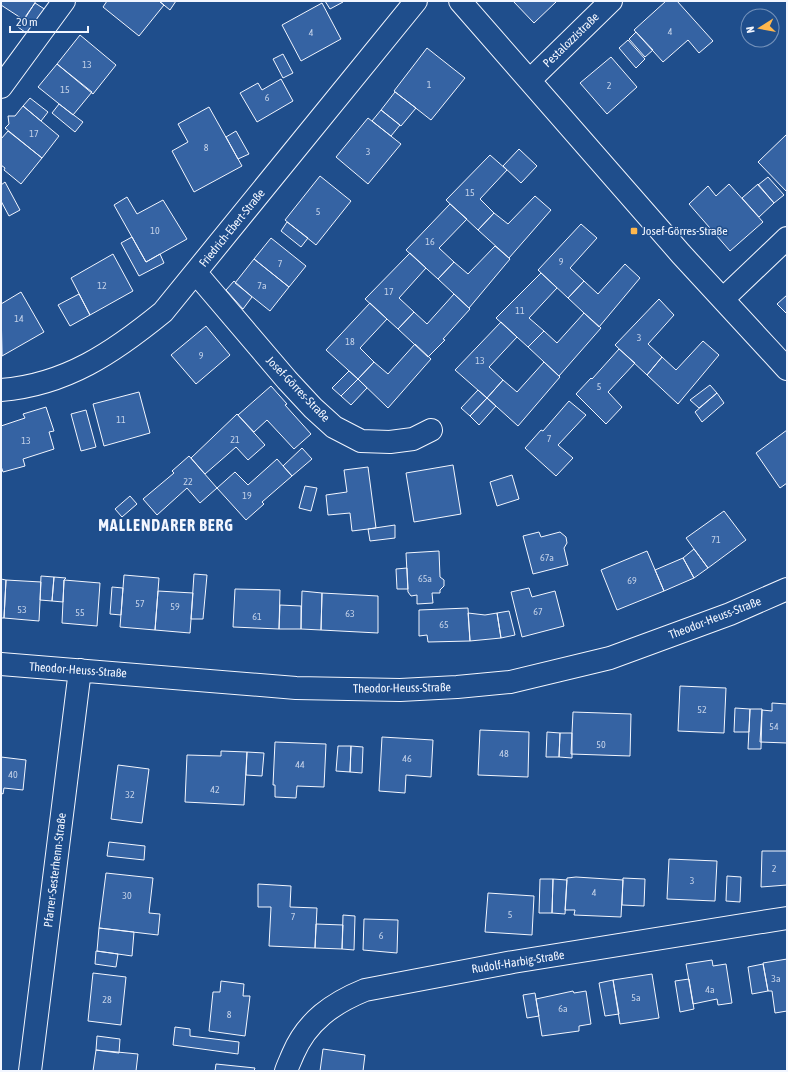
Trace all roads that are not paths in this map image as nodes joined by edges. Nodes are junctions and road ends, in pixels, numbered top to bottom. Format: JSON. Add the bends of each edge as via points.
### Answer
{"nodes":[{"id":1,"x":64,"y":1,"type":"edge"},
{"id":2,"x":416,"y":1,"type":"edge"},
{"id":3,"x":460,"y":1,"type":"edge"},
{"id":4,"x":611,"y":1,"type":"edge"},
{"id":5,"x":530,"y":80,"type":"junction"},
{"id":6,"x":1,"y":87,"type":"edge"},
{"id":7,"x":787,"y":238,"type":"edge"},
{"id":8,"x":196,"y":273,"type":"junction"},
{"id":9,"x":722,"y":299,"type":"junction"},
{"id":10,"x":787,"y":369,"type":"edge"},
{"id":11,"x":1,"y":390,"type":"edge"},
{"id":12,"x":431,"y":430,"type":"dead end"},
{"id":13,"x":787,"y":589,"type":"edge"},
{"id":14,"x":1,"y":664,"type":"edge"},
{"id":15,"x":80,"y":670,"type":"junction"},
{"id":16,"x":787,"y":918,"type":"edge"},
{"id":17,"x":30,"y":1071,"type":"edge"},
{"id":18,"x":286,"y":1071,"type":"edge"}],
"edges":[{"from":1,"to":6,"type":"street"},
{"from":2,"to":8,"type":"street","name":"Friedrich-Ebert-Straße"},
{"from":3,"to":5,"type":"street"},
{"from":4,"to":5,"type":"street","name":"Pestalozzistraße"},
{"from":5,"to":9,"type":"street"},
{"from":7,"to":9,"type":"street"},
{"from":8,"to":11,"type":"street","name":"Friedrich-Ebert-Straße","via":[[163,312],[129,340],[87,366],[51,380]]},
{"from":8,"to":12,"type":"street","name":"Josef-Görres-Straße","via":[[287,380],[334,427],[361,441],[390,442],[413,439]]},
{"from":9,"to":10,"type":"street"},
{"from":13,"to":15,"type":"street","name":"Theodor-Heuss-Straße","via":[[730,614],[610,658],[510,682],[400,690],[296,688]]},
{"from":14,"to":15,"type":"street","name":"Theodor-Heuss-Straße"},
{"from":15,"to":17,"type":"street","name":"Pfarrer-Sesterhenn-Straße"},
{"from":16,"to":18,"type":"street","name":"Rudolf-Harbig-Straße","via":[[498,965],[365,990],[340,1002],[309,1026],[297,1045]]}]}
